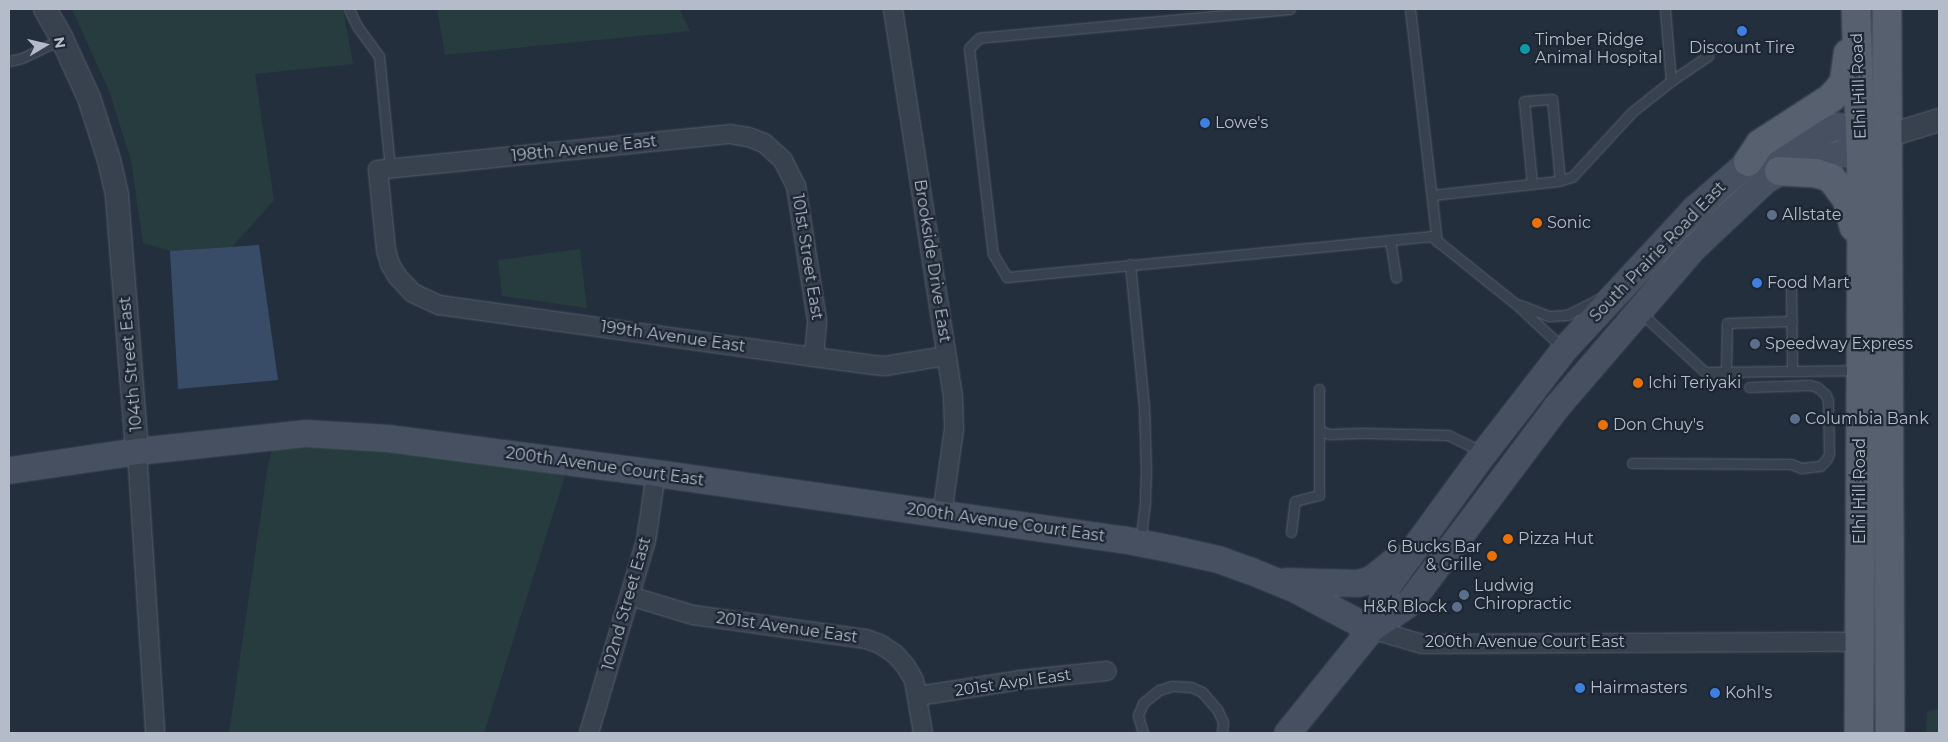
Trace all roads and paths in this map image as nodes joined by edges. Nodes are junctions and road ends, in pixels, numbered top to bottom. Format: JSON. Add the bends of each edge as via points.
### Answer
{"nodes":[{"id":1,"x":45,"y":9,"type":"edge"},
{"id":2,"x":349,"y":9,"type":"edge"},
{"id":3,"x":893,"y":9,"type":"edge"},
{"id":4,"x":1290,"y":9,"type":"edge"},
{"id":5,"x":1410,"y":9,"type":"edge"},
{"id":6,"x":1664,"y":9,"type":"edge"},
{"id":7,"x":1850,"y":9,"type":"edge"},
{"id":8,"x":1856,"y":9,"type":"edge"},
{"id":9,"x":1888,"y":9,"type":"edge"},
{"id":10,"x":62,"y":39,"type":"junction"},
{"id":11,"x":1708,"y":56,"type":"dead end"},
{"id":12,"x":9,"y":61,"type":"edge"},
{"id":13,"x":1671,"y":81,"type":"junction"},
{"id":14,"x":1939,"y":120,"type":"edge"},
{"id":15,"x":1888,"y":133,"type":"junction"},
{"id":16,"x":1861,"y":138,"type":"junction"},
{"id":17,"x":783,"y":160,"type":"joint"},
{"id":18,"x":1748,"y":162,"type":"junction"},
{"id":19,"x":384,"y":170,"type":"junction"},
{"id":20,"x":1779,"y":171,"type":"junction"},
{"id":21,"x":1560,"y":180,"type":"junction"},
{"id":22,"x":1532,"y":184,"type":"junction"},
{"id":23,"x":1432,"y":195,"type":"junction"},
{"id":24,"x":1390,"y":240,"type":"junction"},
{"id":25,"x":1437,"y":241,"type":"junction"},
{"id":26,"x":1130,"y":264,"type":"junction"},
{"id":27,"x":1396,"y":278,"type":"dead end"},
{"id":28,"x":1791,"y":286,"type":"dead end"},
{"id":29,"x":1620,"y":289,"type":"junction"},
{"id":30,"x":1516,"y":304,"type":"junction"},
{"id":31,"x":1860,"y":305,"type":"junction"},
{"id":32,"x":1639,"y":311,"type":"junction"},
{"id":33,"x":1792,"y":321,"type":"junction"},
{"id":34,"x":1564,"y":349,"type":"junction"},
{"id":35,"x":946,"y":356,"type":"junction"},
{"id":36,"x":814,"y":357,"type":"junction"},
{"id":37,"x":1860,"y":370,"type":"junction"},
{"id":38,"x":1726,"y":371,"type":"junction"},
{"id":39,"x":1792,"y":371,"type":"junction"},
{"id":40,"x":1749,"y":387,"type":"dead end"},
{"id":41,"x":1319,"y":389,"type":"dead end"},
{"id":42,"x":1321,"y":431,"type":"junction"},
{"id":43,"x":137,"y":451,"type":"junction"},
{"id":44,"x":1484,"y":452,"type":"junction"},
{"id":45,"x":1632,"y":463,"type":"dead end"},
{"id":46,"x":9,"y":470,"type":"edge"},
{"id":47,"x":656,"y":473,"type":"junction"},
{"id":48,"x":942,"y":514,"type":"junction"},
{"id":49,"x":1291,"y":532,"type":"dead end"},
{"id":50,"x":1140,"y":543,"type":"junction"},
{"id":51,"x":1415,"y":546,"type":"junction"},
{"id":52,"x":1271,"y":580,"type":"junction"},
{"id":53,"x":630,"y":596,"type":"junction"},
{"id":54,"x":1371,"y":629,"type":"junction"},
{"id":55,"x":1860,"y":642,"type":"junction"},
{"id":56,"x":1108,"y":670,"type":"dead end"},
{"id":57,"x":918,"y":696,"type":"junction"},
{"id":58,"x":155,"y":733,"type":"edge"},
{"id":59,"x":589,"y":733,"type":"edge"},
{"id":60,"x":924,"y":733,"type":"edge"},
{"id":61,"x":1143,"y":733,"type":"edge"},
{"id":62,"x":1222,"y":733,"type":"edge"},
{"id":63,"x":1287,"y":733,"type":"edge"},
{"id":64,"x":1859,"y":733,"type":"edge"},
{"id":65,"x":1890,"y":733,"type":"edge"}],
"edges":[{"from":1,"to":10,"type":"street","name":"104th Street East"},
{"from":2,"to":19,"type":"lane","via":[[379,56]]},
{"from":3,"to":35,"type":"street","name":"Brookside Drive East"},
{"from":4,"to":26,"type":"lane","via":[[979,38],[969,48],[993,254],[1007,277]]},
{"from":5,"to":23,"type":"lane"},
{"from":6,"to":13,"type":"lane"},
{"from":7,"to":18,"type":"main road","via":[[1844,83],[1831,98],[1760,144]]},
{"from":8,"to":16,"type":"main road","name":"Elhi Hill Road"},
{"from":9,"to":15,"type":"main road","name":"Elhi Hill Road"},
{"from":10,"to":12,"type":"lane"},
{"from":10,"to":43,"type":"street","name":"104th Street East","via":[[99,124],[117,196]]},
{"from":11,"to":13,"type":"lane"},
{"from":13,"to":21,"type":"lane","via":[[1632,112],[1572,176]]},
{"from":14,"to":15,"type":"street"},
{"from":15,"to":16,"type":"street"},
{"from":15,"to":65,"type":"main road","name":"Elhi Hill Road"},
{"from":16,"to":18,"type":"main road","name":"South Prairie Road East","via":[[1838,126],[1776,148]]},
{"from":16,"to":20,"type":"main road","name":"South Prairie Road East","via":[[1843,153],[1812,158]]},
{"from":16,"to":31,"type":"main road","name":"Elhi Hill Road"},
{"from":17,"to":19,"type":"street","name":"198th Avenue East","via":[[764,143],[748,136],[730,134]]},
{"from":17,"to":36,"type":"street","name":"101st Street East","via":[[796,186],[816,310],[818,330]]},
{"from":18,"to":29,"type":"main road","name":"South Prairie Road East","via":[[1694,209]]},
{"from":19,"to":36,"type":"street","name":"199th Avenue East","via":[[386,250],[390,264],[405,286],[423,299],[439,305]]},
{"from":20,"to":31,"type":"main road","via":[[1816,173],[1831,178],[1847,199],[1853,224]]},
{"from":20,"to":32,"type":"main road","name":"South Prairie Road East","via":[[1765,180],[1693,248]]},
{"from":21,"to":22,"type":"lane"},
{"from":21,"to":22,"type":"lane","via":[[1552,99],[1524,101]]},
{"from":22,"to":23,"type":"lane"},
{"from":23,"to":25,"type":"lane"},
{"from":24,"to":25,"type":"lane","via":[[1431,236]]},
{"from":24,"to":26,"type":"lane"},
{"from":24,"to":27,"type":"lane"},
{"from":25,"to":30,"type":"lane"},
{"from":26,"to":50,"type":"lane","via":[[1144,407],[1146,469]]},
{"from":28,"to":33,"type":"lane"},
{"from":29,"to":30,"type":"lane","via":[[1566,315],[1549,316]]},
{"from":29,"to":34,"type":"main road","name":"South Prairie Road East"},
{"from":30,"to":34,"type":"lane"},
{"from":31,"to":37,"type":"main road","name":"Elhi Hill Road"},
{"from":32,"to":38,"type":"lane","via":[[1705,372]]},
{"from":32,"to":54,"type":"main road","name":"South Prairie Road East","via":[[1556,406],[1409,603]]},
{"from":33,"to":38,"type":"lane","via":[[1727,323]]},
{"from":33,"to":39,"type":"lane"},
{"from":34,"to":44,"type":"main road","name":"South Prairie Road East"},
{"from":35,"to":36,"type":"street","name":"199th Avenue East","via":[[885,366]]},
{"from":35,"to":48,"type":"street","name":"Brookside Drive East","via":[[954,429]]},
{"from":37,"to":39,"type":"lane"},
{"from":37,"to":55,"type":"main road","name":"Elhi Hill Road"},
{"from":38,"to":39,"type":"lane"},
{"from":40,"to":45,"type":"lane","via":[[1810,385],[1826,394],[1829,454],[1820,466]]},
{"from":41,"to":42,"type":"lane"},
{"from":42,"to":44,"type":"lane","via":[[1329,434],[1448,435]]},
{"from":42,"to":49,"type":"lane","via":[[1319,495],[1295,501]]},
{"from":43,"to":46,"type":"main road","name":"200th Avenue Court East"},
{"from":43,"to":47,"type":"main road","name":"200th Avenue Court East","via":[[306,433],[356,435]]},
{"from":43,"to":58,"type":"street","name":"104th Street East"},
{"from":44,"to":51,"type":"main road","name":"South Prairie Road East"},
{"from":47,"to":48,"type":"main road","name":"200th Avenue Court East"},
{"from":47,"to":53,"type":"street","name":"102nd Street East","via":[[646,541]]},
{"from":48,"to":50,"type":"main road","name":"200th Avenue Court East"},
{"from":50,"to":52,"type":"main road","name":"200th Avenue Court East","via":[[1218,560]]},
{"from":51,"to":52,"type":"main road","via":[[1371,578],[1358,583]]},
{"from":51,"to":54,"type":"main road","name":"South Prairie Road East","via":[[1387,585]]},
{"from":52,"to":54,"type":"main road","name":"200th Avenue Court East"},
{"from":53,"to":57,"type":"street","name":"201st Avenue East","via":[[693,615],[866,639],[895,654],[914,680]]},
{"from":53,"to":59,"type":"street","name":"102nd Street East"},
{"from":54,"to":55,"type":"street","name":"200th Avenue Court East","via":[[1422,644]]},
{"from":54,"to":63,"type":"main road","name":"South Prairie Road East"},
{"from":55,"to":64,"type":"main road","name":"Elhi Hill Road"},
{"from":56,"to":57,"type":"street","name":"201st Avpl East"},
{"from":57,"to":60,"type":"street"},
{"from":61,"to":62,"type":"lane","via":[[1138,715],[1143,703],[1159,690],[1172,686],[1191,687],[1202,692],[1217,709],[1223,722]]}]}
